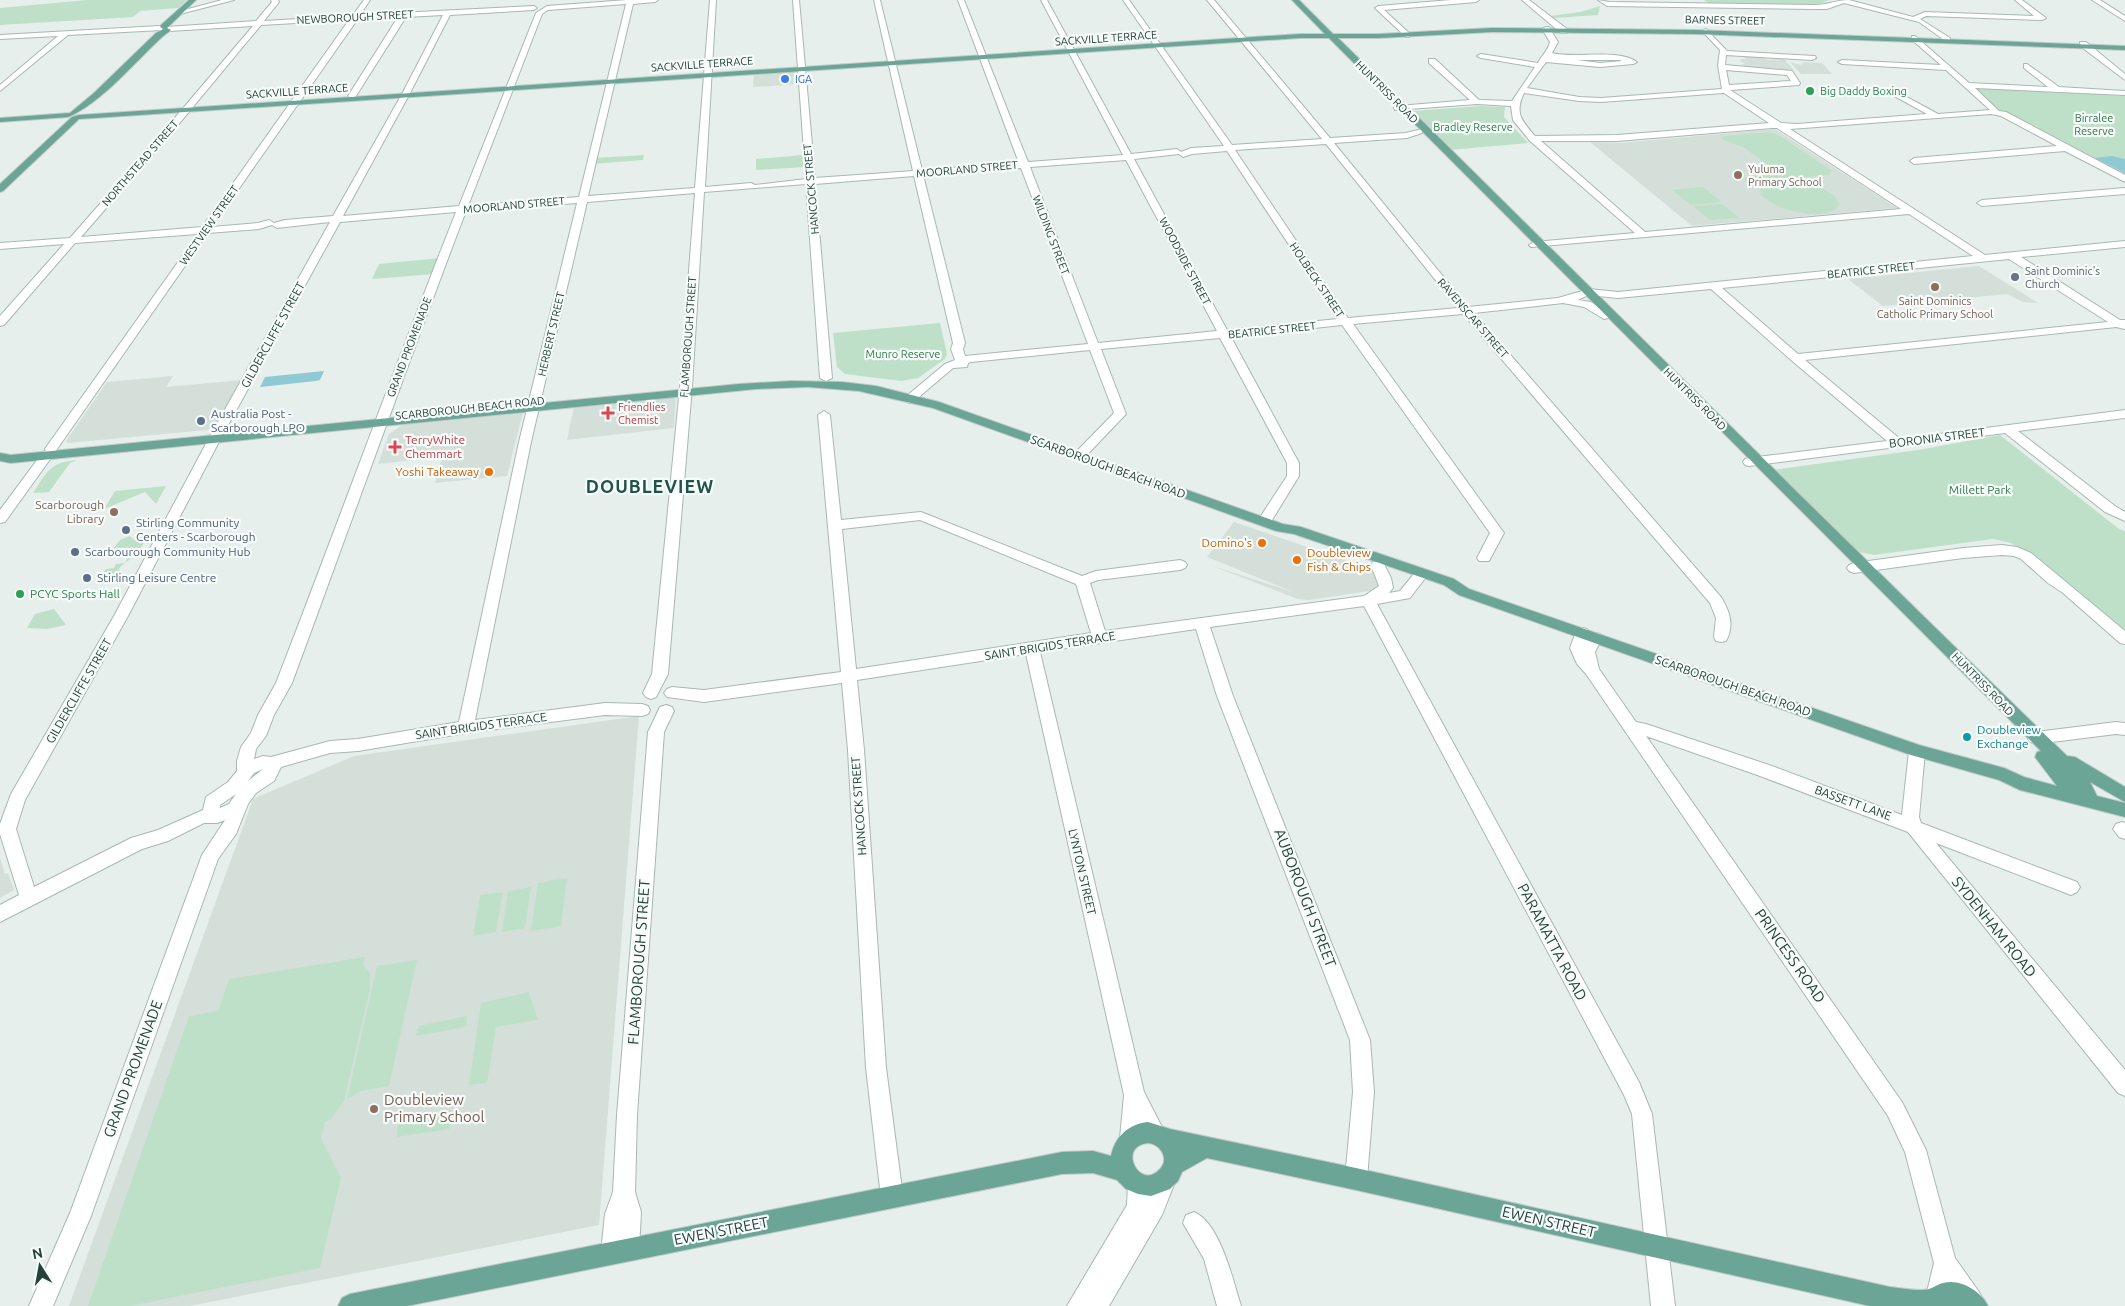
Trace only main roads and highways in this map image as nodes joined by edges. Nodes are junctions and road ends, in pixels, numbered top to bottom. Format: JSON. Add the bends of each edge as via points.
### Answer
{"nodes":[{"id":1,"x":193,"y":0,"type":"edge"},
{"id":2,"x":1290,"y":0,"type":"edge"},
{"id":3,"x":1295,"y":0,"type":"edge"},
{"id":4,"x":1405,"y":34,"type":"junction"},
{"id":5,"x":1330,"y":36,"type":"junction"},
{"id":6,"x":2125,"y":47,"type":"edge"},
{"id":7,"x":405,"y":94,"type":"junction"},
{"id":8,"x":297,"y":101,"type":"junction"},
{"id":9,"x":1401,"y":108,"type":"junction"},
{"id":10,"x":74,"y":116,"type":"junction"},
{"id":11,"x":0,"y":121,"type":"edge"},
{"id":12,"x":0,"y":189,"type":"edge"},
{"id":13,"x":1538,"y":245,"type":"junction"},
{"id":14,"x":1586,"y":293,"type":"junction"},
{"id":15,"x":685,"y":389,"type":"junction"},
{"id":16,"x":915,"y":398,"type":"junction"},
{"id":17,"x":0,"y":457,"type":"edge"},
{"id":18,"x":1752,"y":461,"type":"junction"},
{"id":19,"x":1281,"y":528,"type":"junction"},
{"id":20,"x":1859,"y":568,"type":"junction"},
{"id":21,"x":1415,"y":575,"type":"junction"},
{"id":22,"x":2050,"y":752,"type":"junction"},
{"id":23,"x":2068,"y":791,"type":"junction"},
{"id":24,"x":2125,"y":795,"type":"edge"},
{"id":25,"x":2089,"y":796,"type":"junction"},
{"id":26,"x":2125,"y":800,"type":"edge"},
{"id":27,"x":2125,"y":810,"type":"edge"},
{"id":28,"x":1160,"y":1136,"type":"junction"},
{"id":29,"x":1127,"y":1143,"type":"junction"},
{"id":30,"x":1207,"y":1147,"type":"junction"},
{"id":31,"x":1093,"y":1162,"type":"junction"},
{"id":32,"x":1169,"y":1173,"type":"junction"},
{"id":33,"x":1132,"y":1178,"type":"junction"},
{"id":34,"x":1936,"y":1301,"type":"edge"},
{"id":35,"x":1896,"y":1302,"type":"edge"},
{"id":36,"x":1974,"y":1304,"type":"edge"},
{"id":37,"x":350,"y":1306,"type":"edge"}],
"edges":[{"from":1,"to":10,"type":"main road","via":[[97,94],[93,102]]},
{"from":2,"to":5,"type":"main road","name":"HUNTRISS ROAD"},
{"from":3,"to":5,"type":"main road","name":"HUNTRISS ROAD"},
{"from":4,"to":5,"type":"main road","name":"BARNES STREET"},
{"from":4,"to":5,"type":"main road","name":"BARNES STREET"},
{"from":4,"to":6,"type":"main road","name":"BARNES STREET","via":[[1481,30],[1704,32]]},
{"from":5,"to":7,"type":"main road","name":"SACKVILLE TERRACE"},
{"from":5,"to":9,"type":"main road","name":"HUNTRISS ROAD"},
{"from":7,"to":8,"type":"main road","name":"SACKVILLE TERRACE"},
{"from":7,"to":8,"type":"main road","name":"SACKVILLE TERRACE"},
{"from":8,"to":10,"type":"main road","name":"SACKVILLE TERRACE"},
{"from":9,"to":13,"type":"main road","name":"HUNTRISS ROAD"},
{"from":9,"to":13,"type":"main road","name":"HUNTRISS ROAD","via":[[1419,131]]},
{"from":10,"to":11,"type":"main road","name":"SACKVILLE TERRACE"},
{"from":10,"to":12,"type":"main road"},
{"from":13,"to":14,"type":"main road","name":"HUNTRISS ROAD"},
{"from":14,"to":18,"type":"main road","name":"HUNTRISS ROAD","via":[[1604,316]]},
{"from":14,"to":18,"type":"main road","name":"HUNTRISS ROAD","via":[[1601,303]]},
{"from":15,"to":16,"type":"main road","name":"SCARBOROUGH BEACH ROAD","via":[[802,383],[850,386]]},
{"from":15,"to":16,"type":"main road","name":"SCARBOROUGH BEACH ROAD","via":[[780,378],[826,378],[882,386]]},
{"from":15,"to":17,"type":"main road","name":"SCARBOROUGH BEACH ROAD"},
{"from":16,"to":19,"type":"main road","name":"SCARBOROUGH BEACH ROAD"},
{"from":18,"to":20,"type":"main road","name":"HUNTRISS ROAD"},
{"from":19,"to":21,"type":"main road","name":"SCARBOROUGH BEACH ROAD","via":[[1296,530]]},
{"from":19,"to":21,"type":"main road","name":"SCARBOROUGH BEACH ROAD","via":[[1290,536]]},
{"from":20,"to":22,"type":"main road","name":"HUNTRISS ROAD","via":[[1965,665]]},
{"from":20,"to":23,"type":"main road","name":"HUNTRISS ROAD","via":[[2052,766]]},
{"from":21,"to":23,"type":"main road","name":"SCARBOROUGH BEACH ROAD","via":[[1450,590],[1464,592],[1917,751],[2004,775],[2020,784]]},
{"from":22,"to":24,"type":"main road"},
{"from":22,"to":25,"type":"main road","name":"HUNTRISS ROAD","via":[[2072,772]]},
{"from":23,"to":25,"type":"main road","name":"SCARBOROUGH BEACH ROAD"},
{"from":25,"to":26,"type":"main road","name":"SCARBOROUGH BEACH ROAD"},
{"from":25,"to":27,"type":"main road","name":"SCARBOROUGH BEACH ROAD"},
{"from":28,"to":29,"type":"main road","name":"EWEN STREET","via":[[1146,1132]]},
{"from":28,"to":30,"type":"main road","name":"EWEN STREET"},
{"from":28,"to":32,"type":"main road","via":[[1174,1154]]},
{"from":29,"to":31,"type":"main road","name":"EWEN STREET"},
{"from":29,"to":33,"type":"main road","via":[[1122,1161]]},
{"from":30,"to":32,"type":"main road","name":"EWEN STREET"},
{"from":30,"to":35,"type":"main road","name":"EWEN STREET"},
{"from":31,"to":33,"type":"main road","name":"EWEN STREET"},
{"from":31,"to":37,"type":"main road","name":"EWEN STREET","via":[[1062,1163]]},
{"from":32,"to":33,"type":"main road","name":"EWEN STREET","via":[[1148,1186]]},
{"from":34,"to":35,"type":"main road","name":"EWEN STREET"},
{"from":34,"to":36,"type":"main road","name":"EWEN STREET","via":[[1945,1292],[1954,1293]]}]}
